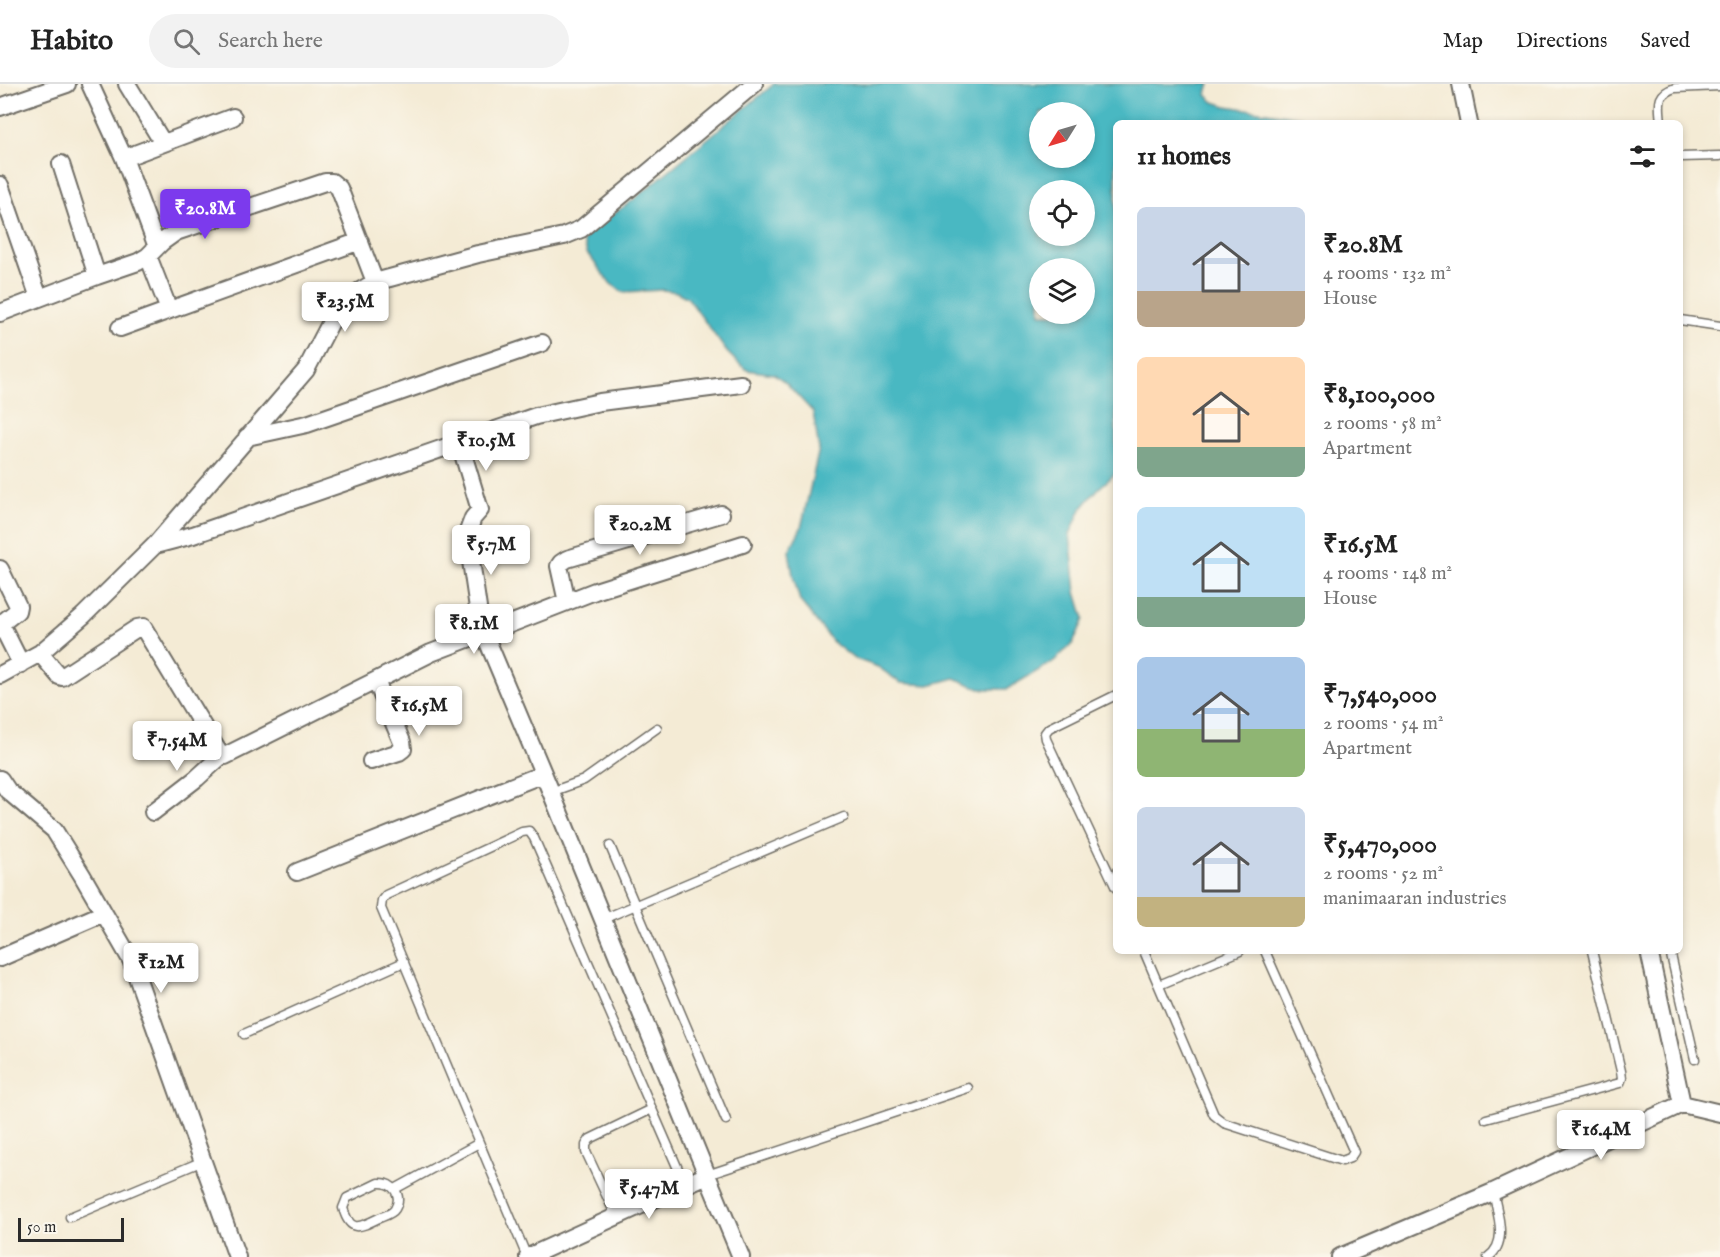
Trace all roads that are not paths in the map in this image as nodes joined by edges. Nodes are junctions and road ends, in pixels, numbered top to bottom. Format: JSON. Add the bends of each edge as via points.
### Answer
{"nodes":[{"id":1,"x":67,"y":84,"type":"edge"},
{"id":2,"x":90,"y":84,"type":"edge"},
{"id":3,"x":127,"y":84,"type":"edge"},
{"id":4,"x":754,"y":84,"type":"edge"},
{"id":5,"x":1461,"y":84,"type":"edge"},
{"id":6,"x":1720,"y":86,"type":"edge"},
{"id":7,"x":0,"y":107,"type":"edge"},
{"id":8,"x":233,"y":117,"type":"dead end"},
{"id":9,"x":1469,"y":120,"type":"edge"},
{"id":10,"x":1661,"y":120,"type":"edge"},
{"id":11,"x":163,"y":143,"type":"junction"},
{"id":12,"x":1720,"y":156,"type":"edge"},
{"id":13,"x":1683,"y":157,"type":"edge"},
{"id":14,"x":124,"y":158,"type":"junction"},
{"id":15,"x":61,"y":164,"type":"dead end"},
{"id":16,"x":0,"y":185,"type":"edge"},
{"id":17,"x":360,"y":241,"type":"junction"},
{"id":18,"x":153,"y":251,"type":"junction"},
{"id":19,"x":97,"y":276,"type":"junction"},
{"id":20,"x":375,"y":282,"type":"junction"},
{"id":21,"x":39,"y":298,"type":"junction"},
{"id":22,"x":169,"y":310,"type":"junction"},
{"id":23,"x":0,"y":313,"type":"edge"},
{"id":24,"x":1683,"y":320,"type":"edge"},
{"id":25,"x":1720,"y":326,"type":"edge"},
{"id":26,"x":120,"y":328,"type":"dead end"},
{"id":27,"x":542,"y":343,"type":"dead end"},
{"id":28,"x":741,"y":384,"type":"dead end"},
{"id":29,"x":248,"y":437,"type":"junction"},
{"id":30,"x":459,"y":444,"type":"junction"},
{"id":31,"x":721,"y":514,"type":"dead end"},
{"id":32,"x":743,"y":544,"type":"dead end"},
{"id":33,"x":154,"y":545,"type":"junction"},
{"id":34,"x":0,"y":569,"type":"edge"},
{"id":35,"x":567,"y":602,"type":"junction"},
{"id":36,"x":482,"y":635,"type":"junction"},
{"id":37,"x":40,"y":653,"type":"junction"},
{"id":38,"x":21,"y":664,"type":"junction"},
{"id":39,"x":0,"y":675,"type":"edge"},
{"id":40,"x":376,"y":681,"type":"junction"},
{"id":41,"x":1113,"y":696,"type":"edge"},
{"id":42,"x":657,"y":728,"type":"dead end"},
{"id":43,"x":221,"y":756,"type":"junction"},
{"id":44,"x":371,"y":761,"type":"dead end"},
{"id":45,"x":543,"y":774,"type":"junction"},
{"id":46,"x":0,"y":779,"type":"edge"},
{"id":47,"x":551,"y":792,"type":"junction"},
{"id":48,"x":153,"y":812,"type":"dead end"},
{"id":49,"x":844,"y":817,"type":"dead end"},
{"id":50,"x":610,"y":846,"type":"dead end"},
{"id":51,"x":297,"y":872,"type":"dead end"},
{"id":52,"x":1113,"y":882,"type":"edge"},
{"id":53,"x":634,"y":905,"type":"junction"},
{"id":54,"x":104,"y":913,"type":"junction"},
{"id":55,"x":603,"y":919,"type":"junction"},
{"id":56,"x":1145,"y":954,"type":"edge"},
{"id":57,"x":1233,"y":954,"type":"edge"},
{"id":58,"x":1266,"y":954,"type":"edge"},
{"id":59,"x":1593,"y":954,"type":"edge"},
{"id":60,"x":1650,"y":954,"type":"edge"},
{"id":61,"x":1671,"y":954,"type":"edge"},
{"id":62,"x":0,"y":958,"type":"edge"},
{"id":63,"x":404,"y":962,"type":"junction"},
{"id":64,"x":1159,"y":985,"type":"junction"},
{"id":65,"x":244,"y":1034,"type":"dead end"},
{"id":66,"x":1695,"y":1059,"type":"dead end"},
{"id":67,"x":968,"y":1088,"type":"dead end"},
{"id":68,"x":1682,"y":1104,"type":"junction"},
{"id":69,"x":652,"y":1109,"type":"junction"},
{"id":70,"x":1720,"y":1113,"type":"edge"},
{"id":71,"x":1486,"y":1119,"type":"dead end"},
{"id":72,"x":726,"y":1120,"type":"dead end"},
{"id":73,"x":479,"y":1143,"type":"junction"},
{"id":74,"x":203,"y":1161,"type":"junction"},
{"id":75,"x":707,"y":1174,"type":"junction"},
{"id":76,"x":685,"y":1185,"type":"junction"},
{"id":77,"x":395,"y":1189,"type":"junction"},
{"id":78,"x":1493,"y":1192,"type":"junction"},
{"id":79,"x":616,"y":1216,"type":"junction"},
{"id":80,"x":70,"y":1217,"type":"dead end"},
{"id":81,"x":1370,"y":1251,"type":"edge"},
{"id":82,"x":237,"y":1257,"type":"edge"},
{"id":83,"x":528,"y":1257,"type":"edge"},
{"id":84,"x":741,"y":1257,"type":"edge"},
{"id":85,"x":1340,"y":1257,"type":"edge"},
{"id":86,"x":1488,"y":1257,"type":"edge"}],
"edges":[{"from":1,"to":7,"type":"street"},
{"from":2,"to":14,"type":"street"},
{"from":3,"to":11,"type":"street"},
{"from":4,"to":20,"type":"street","via":[[581,229],[564,237],[478,254]]},
{"from":5,"to":9,"type":"street"},
{"from":6,"to":10,"type":"lane","via":[[1668,90],[1659,103]]},
{"from":8,"to":11,"type":"street"},
{"from":11,"to":14,"type":"street"},
{"from":12,"to":13,"type":"lane"},
{"from":14,"to":18,"type":"street"},
{"from":15,"to":19,"type":"street"},
{"from":16,"to":21,"type":"street"},
{"from":17,"to":18,"type":"street","via":[[339,188],[325,182],[176,232]]},
{"from":17,"to":20,"type":"street"},
{"from":17,"to":22,"type":"street"},
{"from":18,"to":19,"type":"street","via":[[138,262]]},
{"from":18,"to":22,"type":"street"},
{"from":19,"to":21,"type":"street"},
{"from":20,"to":29,"type":"street","via":[[353,295],[335,314],[306,370]]},
{"from":21,"to":23,"type":"street"},
{"from":22,"to":26,"type":"street"},
{"from":24,"to":25,"type":"lane"},
{"from":27,"to":29,"type":"street","via":[[307,424]]},
{"from":28,"to":30,"type":"street","via":[[600,402],[536,416]]},
{"from":29,"to":33,"type":"street"},
{"from":30,"to":33,"type":"street","via":[[193,536]]},
{"from":30,"to":36,"type":"street","via":[[480,510],[467,534]]},
{"from":31,"to":35,"type":"street","via":[[567,559],[558,566]]},
{"from":32,"to":35,"type":"street"},
{"from":33,"to":37,"type":"street"},
{"from":34,"to":38,"type":"street","via":[[18,606],[2,626]]},
{"from":35,"to":36,"type":"street"},
{"from":36,"to":40,"type":"street","via":[[431,653]]},
{"from":36,"to":45,"type":"street"},
{"from":37,"to":38,"type":"street"},
{"from":37,"to":43,"type":"street","via":[[62,677],[143,627]]},
{"from":38,"to":39,"type":"street"},
{"from":40,"to":43,"type":"street"},
{"from":40,"to":44,"type":"street","via":[[403,749]]},
{"from":41,"to":52,"type":"lane","via":[[1045,733]]},
{"from":42,"to":47,"type":"lane","via":[[584,780]]},
{"from":43,"to":48,"type":"street"},
{"from":45,"to":47,"type":"street"},
{"from":45,"to":51,"type":"street"},
{"from":46,"to":54,"type":"street","via":[[8,791],[54,830]]},
{"from":47,"to":55,"type":"street"},
{"from":49,"to":53,"type":"lane"},
{"from":50,"to":53,"type":"lane"},
{"from":53,"to":55,"type":"lane"},
{"from":53,"to":72,"type":"lane"},
{"from":54,"to":62,"type":"street"},
{"from":54,"to":74,"type":"street","via":[[131,960]]},
{"from":55,"to":75,"type":"street"},
{"from":56,"to":64,"type":"lane"},
{"from":57,"to":64,"type":"lane"},
{"from":58,"to":64,"type":"lane","via":[[1354,1152],[1350,1158],[1342,1161],[1218,1120]]},
{"from":59,"to":71,"type":"lane","via":[[1621,1071],[1620,1083]]},
{"from":60,"to":68,"type":"street"},
{"from":61,"to":66,"type":"lane"},
{"from":63,"to":65,"type":"lane"},
{"from":63,"to":69,"type":"lane","via":[[381,908],[386,895],[529,831]]},
{"from":63,"to":73,"type":"lane"},
{"from":67,"to":75,"type":"lane"},
{"from":68,"to":70,"type":"street"},
{"from":68,"to":78,"type":"street"},
{"from":69,"to":76,"type":"lane"},
{"from":69,"to":79,"type":"lane","via":[[586,1145]]},
{"from":73,"to":77,"type":"lane"},
{"from":73,"to":83,"type":"lane"},
{"from":74,"to":80,"type":"lane"},
{"from":74,"to":82,"type":"street"},
{"from":75,"to":76,"type":"street"},
{"from":75,"to":84,"type":"street"},
{"from":76,"to":79,"type":"street"},
{"from":77,"to":77,"type":"lane","via":[[398,1194],[394,1211],[361,1227],[346,1219],[343,1208],[347,1198],[378,1183]]},
{"from":78,"to":81,"type":"street"},
{"from":78,"to":86,"type":"lane","via":[[1500,1234]]},
{"from":79,"to":83,"type":"street"},
{"from":81,"to":85,"type":"street"}]}
